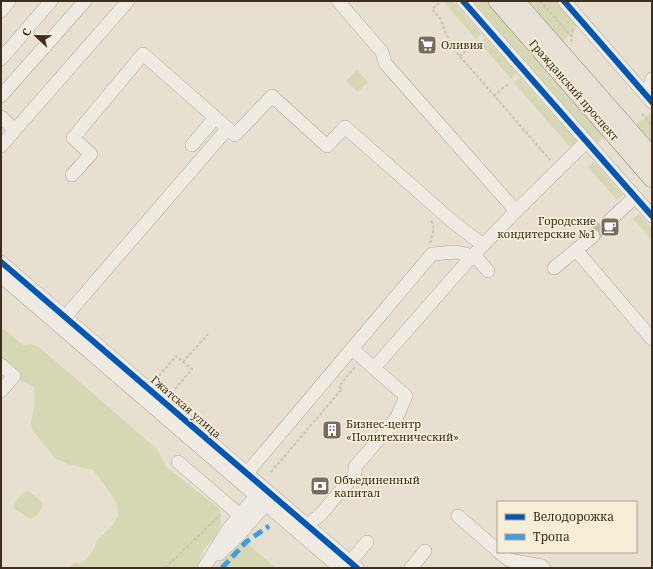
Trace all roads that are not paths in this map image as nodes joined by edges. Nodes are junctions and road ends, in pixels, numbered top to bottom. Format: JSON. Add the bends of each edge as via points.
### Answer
{"nodes":[{"id":1,"x":10,"y":1,"type":"edge"},
{"id":2,"x":51,"y":1,"type":"edge"},
{"id":3,"x":85,"y":1,"type":"edge"},
{"id":4,"x":128,"y":1,"type":"edge"},
{"id":5,"x":338,"y":1,"type":"edge"},
{"id":6,"x":463,"y":1,"type":"edge"},
{"id":7,"x":497,"y":1,"type":"edge"},
{"id":8,"x":516,"y":1,"type":"edge"},
{"id":9,"x":564,"y":1,"type":"edge"},
{"id":10,"x":1,"y":11,"type":"edge"},
{"id":11,"x":1,"y":59,"type":"edge"},
{"id":12,"x":652,"y":79,"type":"edge"},
{"id":13,"x":1,"y":96,"type":"edge"},
{"id":14,"x":648,"y":98,"type":"edge"},
{"id":15,"x":1,"y":117,"type":"edge"},
{"id":16,"x":216,"y":118,"type":"junction"},
{"id":17,"x":228,"y":128,"type":"junction"},
{"id":18,"x":15,"y":130,"type":"junction"},
{"id":19,"x":586,"y":142,"type":"junction"},
{"id":20,"x":192,"y":145,"type":"dead end"},
{"id":21,"x":1,"y":146,"type":"edge"},
{"id":22,"x":652,"y":156,"type":"edge"},
{"id":23,"x":72,"y":176,"type":"dead end"},
{"id":24,"x":652,"y":179,"type":"edge"},
{"id":25,"x":635,"y":197,"type":"junction"},
{"id":26,"x":516,"y":211,"type":"junction"},
{"id":27,"x":652,"y":216,"type":"edge"},
{"id":28,"x":609,"y":221,"type":"tunnel mouth"},
{"id":29,"x":593,"y":236,"type":"tunnel mouth"},
{"id":30,"x":483,"y":245,"type":"junction"},
{"id":31,"x":576,"y":250,"type":"junction"},
{"id":32,"x":475,"y":256,"type":"junction"},
{"id":33,"x":1,"y":262,"type":"edge"},
{"id":34,"x":554,"y":268,"type":"dead end"},
{"id":35,"x":488,"y":271,"type":"dead end"},
{"id":36,"x":1,"y":276,"type":"edge"},
{"id":37,"x":65,"y":317,"type":"junction"},
{"id":38,"x":652,"y":339,"type":"edge"},
{"id":39,"x":352,"y":349,"type":"junction"},
{"id":40,"x":1,"y":365,"type":"edge"},
{"id":41,"x":374,"y":368,"type":"junction"},
{"id":42,"x":1,"y":391,"type":"edge"},
{"id":43,"x":178,"y":462,"type":"dead end"},
{"id":44,"x":247,"y":473,"type":"junction"},
{"id":45,"x":261,"y":500,"type":"junction"},
{"id":46,"x":458,"y":516,"type":"dead end"},
{"id":47,"x":245,"y":519,"type":"junction"},
{"id":48,"x":308,"y":525,"type":"junction"},
{"id":49,"x":367,"y":542,"type":"dead end"},
{"id":50,"x":497,"y":550,"type":"edge"},
{"id":51,"x":425,"y":551,"type":"dead end"},
{"id":52,"x":500,"y":553,"type":"edge"},
{"id":53,"x":349,"y":566,"type":"edge"},
{"id":54,"x":204,"y":568,"type":"edge"},
{"id":55,"x":411,"y":568,"type":"edge"},
{"id":56,"x":544,"y":568,"type":"edge"}],
"edges":[{"from":1,"to":10,"type":"street"},
{"from":2,"to":11,"type":"street"},
{"from":3,"to":13,"type":"street"},
{"from":4,"to":18,"type":"street"},
{"from":5,"to":26,"type":"street","via":[[382,52],[385,63]]},
{"from":6,"to":19,"type":"street"},
{"from":7,"to":24,"type":"main road","name":"Гражданский проспект"},
{"from":8,"to":22,"type":"main road","name":"Гражданский проспект"},
{"from":9,"to":14,"type":"street"},
{"from":12,"to":14,"type":"street"},
{"from":15,"to":18,"type":"street"},
{"from":16,"to":17,"type":"street"},
{"from":16,"to":20,"type":"street"},
{"from":16,"to":23,"type":"street","via":[[143,54],[73,138],[91,154]]},
{"from":17,"to":30,"type":"street","via":[[235,135],[272,96],[327,146],[345,127],[453,222]]},
{"from":17,"to":37,"type":"street"},
{"from":18,"to":21,"type":"street"},
{"from":19,"to":25,"type":"street"},
{"from":19,"to":26,"type":"street"},
{"from":25,"to":27,"type":"street"},
{"from":25,"to":28,"type":"street"},
{"from":26,"to":30,"type":"street"},
{"from":29,"to":31,"type":"street"},
{"from":30,"to":32,"type":"street"},
{"from":31,"to":34,"type":"street"},
{"from":31,"to":38,"type":"street"},
{"from":32,"to":35,"type":"street"},
{"from":32,"to":39,"type":"street","via":[[456,252],[432,254]]},
{"from":32,"to":41,"type":"street"},
{"from":33,"to":37,"type":"street","name":"Гжатская улица"},
{"from":36,"to":45,"type":"street","name":"Гжатская улица"},
{"from":37,"to":44,"type":"street","name":"Гжатская улица"},
{"from":39,"to":41,"type":"street"},
{"from":39,"to":44,"type":"street"},
{"from":40,"to":42,"type":"street","via":[[14,376]]},
{"from":41,"to":48,"type":"street","via":[[406,396],[396,419],[355,467],[355,474],[321,514]]},
{"from":43,"to":47,"type":"street"},
{"from":44,"to":48,"type":"street","name":"Гжатская улица"},
{"from":45,"to":47,"type":"street"},
{"from":45,"to":53,"type":"street","name":"Гжатская улица"},
{"from":46,"to":50,"type":"street"},
{"from":47,"to":54,"type":"street","via":[[238,536]]},
{"from":48,"to":53,"type":"street","name":"Гжатская улица"},
{"from":49,"to":53,"type":"street"},
{"from":51,"to":55,"type":"street"},
{"from":52,"to":56,"type":"street","via":[[509,560]]}]}
